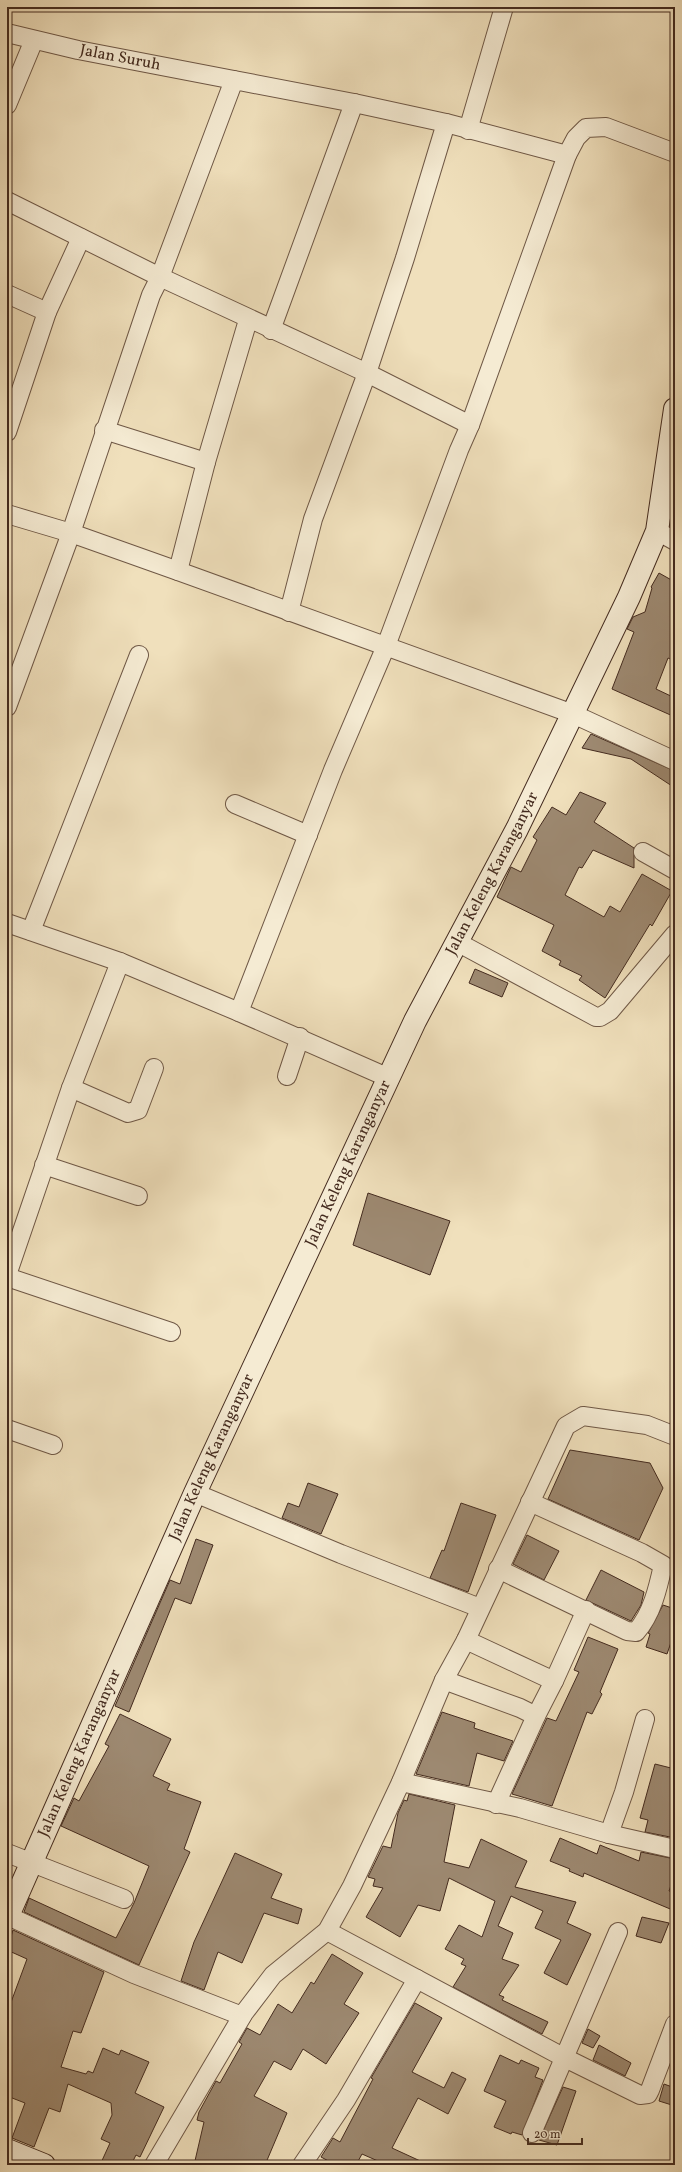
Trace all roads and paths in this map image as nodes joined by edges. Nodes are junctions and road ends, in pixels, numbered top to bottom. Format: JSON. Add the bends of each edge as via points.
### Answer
{"nodes":[{"id":1,"x":504,"y":7,"type":"edge"},
{"id":2,"x":7,"y":33,"type":"edge"},
{"id":3,"x":34,"y":40,"type":"junction"},
{"id":4,"x":234,"y":80,"type":"junction"},
{"id":5,"x":354,"y":103,"type":"junction"},
{"id":6,"x":7,"y":105,"type":"edge"},
{"id":7,"x":446,"y":123,"type":"junction"},
{"id":8,"x":468,"y":130,"type":"junction"},
{"id":9,"x":675,"y":152,"type":"edge"},
{"id":10,"x":567,"y":155,"type":"junction"},
{"id":11,"x":7,"y":201,"type":"edge"},
{"id":12,"x":81,"y":238,"type":"junction"},
{"id":13,"x":160,"y":277,"type":"junction"},
{"id":14,"x":7,"y":294,"type":"edge"},
{"id":15,"x":47,"y":312,"type":"junction"},
{"id":16,"x":248,"y":320,"type":"junction"},
{"id":17,"x":271,"y":330,"type":"junction"},
{"id":18,"x":367,"y":373,"type":"junction"},
{"id":19,"x":675,"y":409,"type":"edge"},
{"id":20,"x":470,"y":425,"type":"junction"},
{"id":21,"x":104,"y":430,"type":"junction"},
{"id":22,"x":7,"y":432,"type":"edge"},
{"id":23,"x":206,"y":462,"type":"junction"},
{"id":24,"x":7,"y":514,"type":"edge"},
{"id":25,"x":71,"y":534,"type":"junction"},
{"id":26,"x":666,"y":536,"type":"edge"},
{"id":27,"x":178,"y":571,"type":"junction"},
{"id":28,"x":289,"y":612,"type":"junction"},
{"id":29,"x":386,"y":646,"type":"junction"},
{"id":30,"x":140,"y":655,"type":"dead end"},
{"id":31,"x":13,"y":667,"type":"edge"},
{"id":32,"x":7,"y":707,"type":"edge"},
{"id":33,"x":573,"y":714,"type":"junction"},
{"id":34,"x":675,"y":761,"type":"edge"},
{"id":35,"x":236,"y":804,"type":"dead end"},
{"id":36,"x":308,"y":835,"type":"junction"},
{"id":37,"x":643,"y":852,"type":"dead end"},
{"id":38,"x":675,"y":870,"type":"edge"},
{"id":39,"x":7,"y":922,"type":"edge"},
{"id":40,"x":31,"y":932,"type":"junction"},
{"id":41,"x":675,"y":934,"type":"edge"},
{"id":42,"x":457,"y":942,"type":"junction"},
{"id":43,"x":120,"y":962,"type":"junction"},
{"id":44,"x":239,"y":1012,"type":"junction"},
{"id":45,"x":300,"y":1038,"type":"junction"},
{"id":46,"x":154,"y":1068,"type":"dead end"},
{"id":47,"x":287,"y":1076,"type":"dead end"},
{"id":48,"x":389,"y":1078,"type":"junction"},
{"id":49,"x":71,"y":1088,"type":"junction"},
{"id":50,"x":44,"y":1164,"type":"junction"},
{"id":51,"x":138,"y":1196,"type":"dead end"},
{"id":52,"x":7,"y":1276,"type":"edge"},
{"id":53,"x":171,"y":1332,"type":"dead end"},
{"id":54,"x":7,"y":1429,"type":"edge"},
{"id":55,"x":675,"y":1436,"type":"edge"},
{"id":56,"x":54,"y":1445,"type":"dead end"},
{"id":57,"x":195,"y":1493,"type":"junction"},
{"id":58,"x":530,"y":1502,"type":"junction"},
{"id":59,"x":669,"y":1567,"type":"edge"},
{"id":60,"x":498,"y":1569,"type":"junction"},
{"id":61,"x":480,"y":1608,"type":"junction"},
{"id":62,"x":586,"y":1610,"type":"junction"},
{"id":63,"x":466,"y":1640,"type":"junction"},
{"id":64,"x":444,"y":1680,"type":"junction"},
{"id":65,"x":554,"y":1681,"type":"junction"},
{"id":66,"x":536,"y":1716,"type":"junction"},
{"id":67,"x":644,"y":1719,"type":"dead end"},
{"id":68,"x":401,"y":1782,"type":"junction"},
{"id":69,"x":496,"y":1804,"type":"junction"},
{"id":70,"x":609,"y":1834,"type":"junction"},
{"id":71,"x":675,"y":1849,"type":"edge"},
{"id":72,"x":7,"y":1853,"type":"edge"},
{"id":73,"x":32,"y":1864,"type":"junction"},
{"id":74,"x":124,"y":1899,"type":"dead end"},
{"id":75,"x":8,"y":1917,"type":"edge"},
{"id":76,"x":327,"y":1930,"type":"junction"},
{"id":77,"x":618,"y":1932,"type":"dead end"},
{"id":78,"x":417,"y":1979,"type":"junction"},
{"id":79,"x":242,"y":2016,"type":"junction"},
{"id":80,"x":675,"y":2024,"type":"edge"},
{"id":81,"x":563,"y":2057,"type":"junction"},
{"id":82,"x":532,"y":2133,"type":"dead end"},
{"id":83,"x":7,"y":2150,"type":"edge"},
{"id":84,"x":44,"y":2165,"type":"edge"},
{"id":85,"x":154,"y":2165,"type":"edge"},
{"id":86,"x":302,"y":2165,"type":"edge"}],
"edges":[{"from":1,"to":8,"type":"street"},
{"from":2,"to":3,"type":"street","name":"Jalan Suruh"},
{"from":3,"to":4,"type":"street","name":"Jalan Suruh"},
{"from":3,"to":6,"type":"street"},
{"from":4,"to":5,"type":"street","name":"Jalan Suruh"},
{"from":4,"to":13,"type":"street"},
{"from":5,"to":7,"type":"street","name":"Jalan Suruh"},
{"from":5,"to":17,"type":"street"},
{"from":7,"to":8,"type":"street","name":"Jalan Suruh"},
{"from":7,"to":18,"type":"street"},
{"from":8,"to":10,"type":"street","name":"Jalan Suruh"},
{"from":9,"to":10,"type":"street","via":[[606,127],[586,128],[576,138]]},
{"from":10,"to":20,"type":"street"},
{"from":11,"to":12,"type":"street"},
{"from":12,"to":13,"type":"street"},
{"from":12,"to":15,"type":"street"},
{"from":13,"to":16,"type":"street"},
{"from":13,"to":21,"type":"street","via":[[151,295]]},
{"from":14,"to":15,"type":"street"},
{"from":15,"to":22,"type":"street"},
{"from":16,"to":17,"type":"street"},
{"from":16,"to":23,"type":"street"},
{"from":17,"to":18,"type":"street"},
{"from":18,"to":20,"type":"street"},
{"from":18,"to":28,"type":"street","via":[[313,519]]},
{"from":19,"to":26,"type":"main road","name":"Jalan Keleng Karanganyar"},
{"from":20,"to":29,"type":"street"},
{"from":21,"to":23,"type":"street"},
{"from":21,"to":25,"type":"street"},
{"from":23,"to":27,"type":"street"},
{"from":24,"to":25,"type":"street"},
{"from":25,"to":27,"type":"street"},
{"from":25,"to":31,"type":"street"},
{"from":26,"to":33,"type":"main road","name":"Jalan Keleng Karanganyar","via":[[629,597]]},
{"from":27,"to":28,"type":"street"},
{"from":28,"to":29,"type":"street"},
{"from":29,"to":33,"type":"street"},
{"from":29,"to":36,"type":"street"},
{"from":30,"to":40,"type":"street"},
{"from":31,"to":32,"type":"street"},
{"from":33,"to":34,"type":"street"},
{"from":33,"to":42,"type":"main road","name":"Jalan Keleng Karanganyar","via":[[517,829]]},
{"from":35,"to":36,"type":"street"},
{"from":36,"to":44,"type":"street"},
{"from":37,"to":38,"type":"street"},
{"from":39,"to":40,"type":"street"},
{"from":40,"to":43,"type":"street"},
{"from":41,"to":42,"type":"street","via":[[610,1010],[600,1017]]},
{"from":42,"to":48,"type":"main road","name":"Jalan Keleng Karanganyar","via":[[415,1021]]},
{"from":43,"to":44,"type":"street"},
{"from":43,"to":49,"type":"street"},
{"from":44,"to":45,"type":"street"},
{"from":45,"to":47,"type":"street"},
{"from":45,"to":48,"type":"street"},
{"from":46,"to":49,"type":"street","via":[[138,1110],[133,1113]]},
{"from":48,"to":57,"type":"main road","name":"Jalan Keleng Karanganyar"},
{"from":49,"to":50,"type":"street"},
{"from":50,"to":51,"type":"street"},
{"from":50,"to":52,"type":"street"},
{"from":52,"to":53,"type":"street"},
{"from":54,"to":56,"type":"street"},
{"from":55,"to":58,"type":"street","via":[[647,1425],[583,1416],[575,1419],[566,1426],[558,1438]]},
{"from":57,"to":61,"type":"street"},
{"from":57,"to":73,"type":"main road","name":"Jalan Keleng Karanganyar"},
{"from":58,"to":59,"type":"street"},
{"from":58,"to":60,"type":"street"},
{"from":59,"to":62,"type":"street","via":[[644,1623],[636,1632],[621,1628]]},
{"from":60,"to":61,"type":"street"},
{"from":60,"to":62,"type":"street"},
{"from":61,"to":63,"type":"street"},
{"from":62,"to":65,"type":"street"},
{"from":63,"to":64,"type":"street"},
{"from":63,"to":65,"type":"street"},
{"from":64,"to":66,"type":"street"},
{"from":64,"to":68,"type":"street"},
{"from":65,"to":66,"type":"street"},
{"from":66,"to":69,"type":"street"},
{"from":67,"to":70,"type":"street","via":[[624,1792]]},
{"from":68,"to":69,"type":"street"},
{"from":68,"to":76,"type":"street","via":[[352,1886]]},
{"from":69,"to":70,"type":"street","via":[[520,1808]]},
{"from":70,"to":71,"type":"street"},
{"from":72,"to":73,"type":"street"},
{"from":73,"to":74,"type":"street"},
{"from":73,"to":75,"type":"main road","name":"Jalan Keleng Karanganyar"},
{"from":75,"to":79,"type":"street","via":[[134,1974]]},
{"from":76,"to":78,"type":"street"},
{"from":76,"to":79,"type":"street","via":[[273,1975]]},
{"from":77,"to":81,"type":"street"},
{"from":78,"to":81,"type":"street"},
{"from":78,"to":86,"type":"street","via":[[346,2100]]},
{"from":79,"to":85,"type":"street"},
{"from":80,"to":81,"type":"street","via":[[650,2090],[644,2095]]},
{"from":81,"to":82,"type":"street"},
{"from":83,"to":84,"type":"main road"}]}
